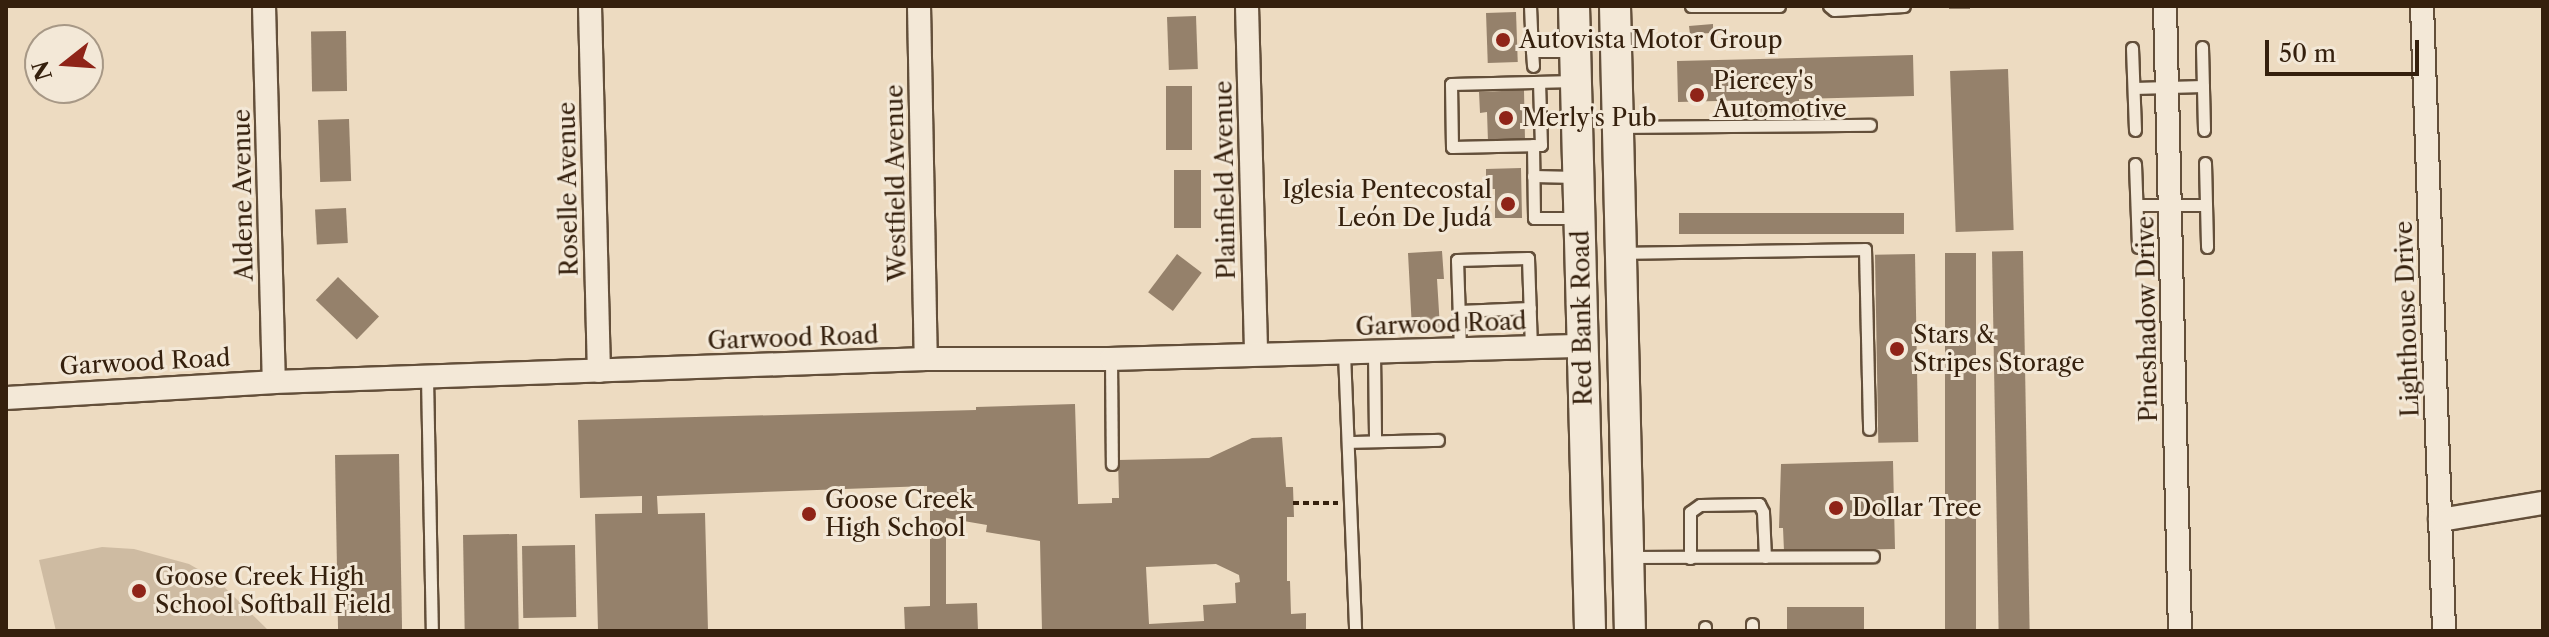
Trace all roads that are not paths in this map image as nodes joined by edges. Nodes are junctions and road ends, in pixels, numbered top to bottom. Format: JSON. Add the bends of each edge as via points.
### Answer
{"nodes":[{"id":1,"x":264,"y":6,"type":"edge"},
{"id":2,"x":590,"y":6,"type":"edge"},
{"id":3,"x":919,"y":6,"type":"edge"},
{"id":4,"x":1247,"y":6,"type":"edge"},
{"id":5,"x":1530,"y":6,"type":"edge"},
{"id":6,"x":1574,"y":6,"type":"edge"},
{"id":7,"x":1615,"y":6,"type":"edge"},
{"id":8,"x":1691,"y":6,"type":"edge"},
{"id":9,"x":1779,"y":6,"type":"edge"},
{"id":10,"x":1829,"y":6,"type":"edge"},
{"id":11,"x":1904,"y":6,"type":"edge"},
{"id":12,"x":2165,"y":6,"type":"edge"},
{"id":13,"x":2422,"y":6,"type":"edge"},
{"id":14,"x":2202,"y":47,"type":"dead end"},
{"id":15,"x":2132,"y":48,"type":"dead end"},
{"id":16,"x":1532,"y":51,"type":"junction"},
{"id":17,"x":1533,"y":66,"type":"dead end"},
{"id":18,"x":1576,"y":66,"type":"junction"},
{"id":19,"x":1539,"y":82,"type":"junction"},
{"id":20,"x":2203,"y":86,"type":"junction"},
{"id":21,"x":2166,"y":87,"type":"junction"},
{"id":22,"x":2134,"y":88,"type":"junction"},
{"id":23,"x":1870,"y":125,"type":"dead end"},
{"id":24,"x":1616,"y":127,"type":"junction"},
{"id":25,"x":2135,"y":130,"type":"dead end"},
{"id":26,"x":2204,"y":130,"type":"dead end"},
{"id":27,"x":1533,"y":145,"type":"junction"},
{"id":28,"x":2205,"y":163,"type":"dead end"},
{"id":29,"x":2135,"y":164,"type":"dead end"},
{"id":30,"x":1533,"y":176,"type":"junction"},
{"id":31,"x":1579,"y":198,"type":"junction"},
{"id":32,"x":2137,"y":205,"type":"junction"},
{"id":33,"x":2170,"y":205,"type":"junction"},
{"id":34,"x":2206,"y":205,"type":"junction"},
{"id":35,"x":2138,"y":247,"type":"dead end"},
{"id":36,"x":2207,"y":247,"type":"dead end"},
{"id":37,"x":1620,"y":253,"type":"junction"},
{"id":38,"x":1530,"y":308,"type":"junction"},
{"id":39,"x":1459,"y":311,"type":"junction"},
{"id":40,"x":1583,"y":346,"type":"junction"},
{"id":41,"x":1531,"y":347,"type":"junction"},
{"id":42,"x":1460,"y":350,"type":"junction"},
{"id":43,"x":1256,"y":353,"type":"junction"},
{"id":44,"x":1344,"y":353,"type":"junction"},
{"id":45,"x":1374,"y":353,"type":"junction"},
{"id":46,"x":926,"y":359,"type":"junction"},
{"id":47,"x":1111,"y":359,"type":"junction"},
{"id":48,"x":599,"y":371,"type":"junction"},
{"id":49,"x":427,"y":377,"type":"junction"},
{"id":50,"x":274,"y":382,"type":"junction"},
{"id":51,"x":7,"y":390,"type":"edge"},
{"id":52,"x":1623,"y":393,"type":"junction"},
{"id":53,"x":1869,"y":429,"type":"dead end"},
{"id":54,"x":1438,"y":440,"type":"dead end"},
{"id":55,"x":1375,"y":441,"type":"junction"},
{"id":56,"x":1348,"y":442,"type":"junction"},
{"id":57,"x":1112,"y":464,"type":"dead end"},
{"id":58,"x":2543,"y":503,"type":"edge"},
{"id":59,"x":2440,"y":520,"type":"junction"},
{"id":60,"x":1873,"y":556,"type":"dead end"},
{"id":61,"x":1627,"y":557,"type":"junction"},
{"id":62,"x":1765,"y":557,"type":"junction"},
{"id":63,"x":1690,"y":558,"type":"junction"},
{"id":64,"x":432,"y":631,"type":"edge"},
{"id":65,"x":1355,"y":631,"type":"edge"},
{"id":66,"x":1590,"y":631,"type":"edge"},
{"id":67,"x":1630,"y":631,"type":"edge"},
{"id":68,"x":2180,"y":631,"type":"edge"},
{"id":69,"x":2444,"y":631,"type":"edge"}],
"edges":[{"from":1,"to":50,"type":"street","name":"Aldene Avenue"},
{"from":2,"to":48,"type":"street","name":"Roselle Avenue"},
{"from":3,"to":46,"type":"street","name":"Westfield Avenue"},
{"from":4,"to":43,"type":"street","name":"Plainfield Avenue"},
{"from":5,"to":16,"type":"lane"},
{"from":6,"to":18,"type":"main road","name":"Red Bank Road"},
{"from":7,"to":24,"type":"main road","name":"Red Bank Road"},
{"from":8,"to":9,"type":"lane"},
{"from":10,"to":11,"type":"lane"},
{"from":12,"to":21,"type":"street","name":"Pineshadow Drive"},
{"from":13,"to":59,"type":"street","name":"Lighthouse Drive"},
{"from":14,"to":20,"type":"lane"},
{"from":15,"to":22,"type":"lane"},
{"from":16,"to":17,"type":"lane"},
{"from":16,"to":18,"type":"lane"},
{"from":18,"to":19,"type":"lane"},
{"from":18,"to":31,"type":"main road","name":"Red Bank Road"},
{"from":19,"to":27,"type":"lane","via":[[1541,145]]},
{"from":19,"to":27,"type":"lane","via":[[1451,84],[1452,147]]},
{"from":20,"to":21,"type":"lane"},
{"from":20,"to":26,"type":"lane"},
{"from":21,"to":22,"type":"lane"},
{"from":21,"to":33,"type":"street","name":"Pineshadow Drive"},
{"from":22,"to":25,"type":"lane"},
{"from":23,"to":24,"type":"lane"},
{"from":24,"to":37,"type":"main road","name":"Red Bank Road"},
{"from":27,"to":30,"type":"lane"},
{"from":28,"to":34,"type":"lane"},
{"from":29,"to":32,"type":"lane"},
{"from":30,"to":31,"type":"lane"},
{"from":30,"to":31,"type":"lane","via":[[1534,218]]},
{"from":31,"to":37,"type":"main road"},
{"from":31,"to":40,"type":"main road","name":"Red Bank Road"},
{"from":32,"to":33,"type":"lane"},
{"from":32,"to":35,"type":"lane"},
{"from":33,"to":34,"type":"lane"},
{"from":33,"to":68,"type":"street","name":"Pineshadow Drive"},
{"from":34,"to":36,"type":"lane"},
{"from":37,"to":52,"type":"main road","name":"Red Bank Road"},
{"from":37,"to":53,"type":"lane","via":[[1865,249]]},
{"from":38,"to":39,"type":"lane"},
{"from":38,"to":39,"type":"lane","via":[[1528,258],[1457,260]]},
{"from":38,"to":41,"type":"lane"},
{"from":39,"to":42,"type":"lane"},
{"from":40,"to":41,"type":"street","name":"Garwood Road"},
{"from":40,"to":52,"type":"main road"},
{"from":40,"to":66,"type":"main road","name":"Red Bank Road"},
{"from":41,"to":42,"type":"street","name":"Garwood Road"},
{"from":42,"to":45,"type":"street","name":"Garwood Road"},
{"from":43,"to":44,"type":"street","name":"Garwood Road"},
{"from":43,"to":47,"type":"street","name":"Garwood Road"},
{"from":44,"to":45,"type":"street","name":"Garwood Road"},
{"from":44,"to":56,"type":"lane"},
{"from":45,"to":55,"type":"lane"},
{"from":46,"to":47,"type":"street","name":"Garwood Road"},
{"from":46,"to":48,"type":"street","name":"Garwood Road"},
{"from":47,"to":57,"type":"lane"},
{"from":48,"to":49,"type":"street","name":"Garwood Road"},
{"from":49,"to":50,"type":"street","name":"Garwood Road"},
{"from":49,"to":64,"type":"lane"},
{"from":50,"to":51,"type":"street","name":"Garwood Road"},
{"from":52,"to":61,"type":"main road","name":"Red Bank Road"},
{"from":54,"to":55,"type":"lane"},
{"from":55,"to":56,"type":"lane"},
{"from":56,"to":65,"type":"lane"},
{"from":58,"to":59,"type":"street"},
{"from":59,"to":69,"type":"street","name":"Lighthouse Drive"},
{"from":60,"to":62,"type":"lane"},
{"from":61,"to":63,"type":"lane"},
{"from":61,"to":67,"type":"main road","name":"Red Bank Road"},
{"from":62,"to":63,"type":"lane"},
{"from":62,"to":63,"type":"lane","via":[[1759,504],[1700,505],[1690,512]]}]}
